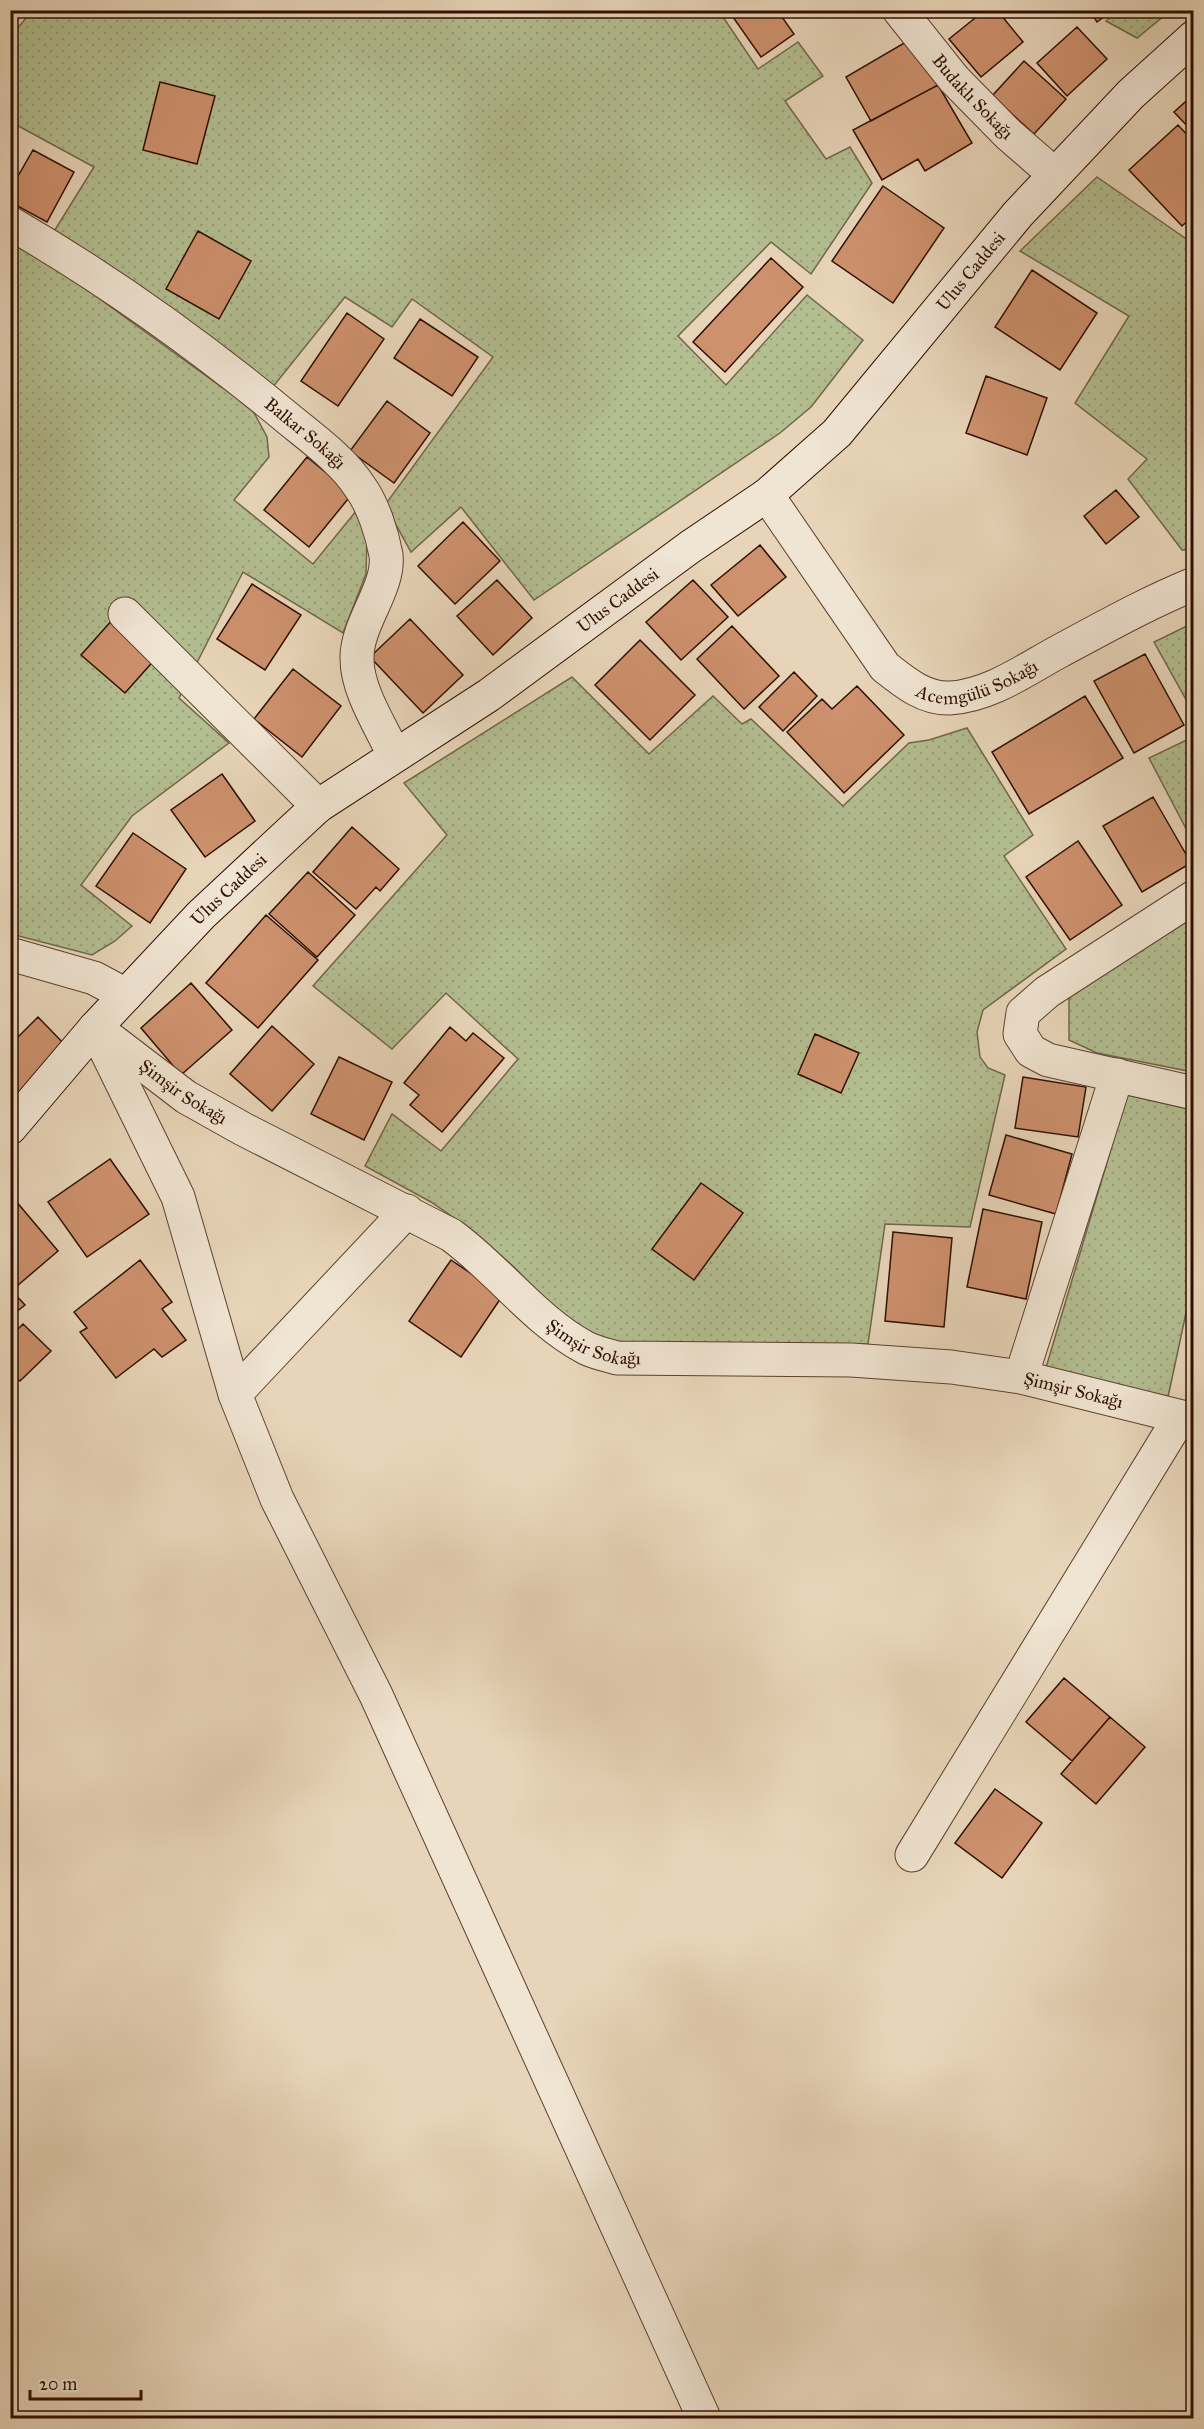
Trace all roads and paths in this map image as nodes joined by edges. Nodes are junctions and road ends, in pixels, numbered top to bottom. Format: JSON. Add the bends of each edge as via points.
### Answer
{"nodes":[{"id":1,"x":899,"y":10,"type":"edge"},
{"id":2,"x":1194,"y":37,"type":"edge"},
{"id":3,"x":1054,"y":174,"type":"junction"},
{"id":4,"x":10,"y":224,"type":"edge"},
{"id":5,"x":767,"y":495,"type":"junction"},
{"id":6,"x":1194,"y":584,"type":"edge"},
{"id":7,"x":125,"y":615,"type":"dead end"},
{"id":8,"x":394,"y":755,"type":"junction"},
{"id":9,"x":318,"y":806,"type":"junction"},
{"id":10,"x":1194,"y":897,"type":"edge"},
{"id":11,"x":10,"y":954,"type":"edge"},
{"id":12,"x":126,"y":995,"type":"junction"},
{"id":13,"x":95,"y":1028,"type":"junction"},
{"id":14,"x":1117,"y":1075,"type":"junction"},
{"id":15,"x":1194,"y":1093,"type":"edge"},
{"id":16,"x":10,"y":1128,"type":"edge"},
{"id":17,"x":407,"y":1211,"type":"junction"},
{"id":18,"x":1021,"y":1377,"type":"junction"},
{"id":19,"x":235,"y":1394,"type":"junction"},
{"id":20,"x":1187,"y":1419,"type":"edge"},
{"id":21,"x":912,"y":1856,"type":"dead end"},
{"id":22,"x":704,"y":2418,"type":"edge"}],
"edges":[{"from":1,"to":3,"type":"street","name":"Budaklı Sokağı","via":[[954,79]]},
{"from":2,"to":3,"type":"street","name":"Ulus Caddesi","via":[[1131,94]]},
{"from":3,"to":5,"type":"street","name":"Ulus Caddesi","via":[[837,433]]},
{"from":4,"to":8,"type":"street","name":"Balkar Sokağı","via":[[50,246],[180,335],[318,444],[360,486],[386,555],[385,569],[360,637],[358,674]]},
{"from":5,"to":6,"type":"street","name":"Acemgülü Sokağı","via":[[885,667],[910,687],[932,696],[974,694],[1002,683],[1153,601]]},
{"from":5,"to":8,"type":"street","name":"Ulus Caddesi","via":[[489,695]]},
{"from":7,"to":9,"type":"street"},
{"from":8,"to":9,"type":"street","name":"Ulus Caddesi"},
{"from":9,"to":12,"type":"street","name":"Ulus Caddesi","via":[[201,915]]},
{"from":10,"to":14,"type":"street","via":[[1047,992],[1023,1013],[1020,1034],[1031,1051],[1048,1060]]},
{"from":11,"to":12,"type":"street","via":[[94,978]]},
{"from":12,"to":13,"type":"street","name":"Ulus Caddesi"},
{"from":13,"to":16,"type":"street","name":"Ulus Caddesi"},
{"from":13,"to":17,"type":"street","name":"Şimşir Sokağı","via":[[186,1097]]},
{"from":13,"to":19,"type":"street","via":[[178,1197]]},
{"from":14,"to":15,"type":"street"},
{"from":14,"to":18,"type":"street"},
{"from":17,"to":18,"type":"street","name":"Şimşir Sokağı","via":[[479,1256],[559,1331],[588,1350],[617,1358],[851,1360]]},
{"from":17,"to":19,"type":"street"},
{"from":18,"to":20,"type":"street","name":"Şimşir Sokağı"},
{"from":19,"to":22,"type":"street","via":[[277,1499],[376,1695]]},
{"from":20,"to":21,"type":"street","name":"Şimşir Sokağı"}]}
